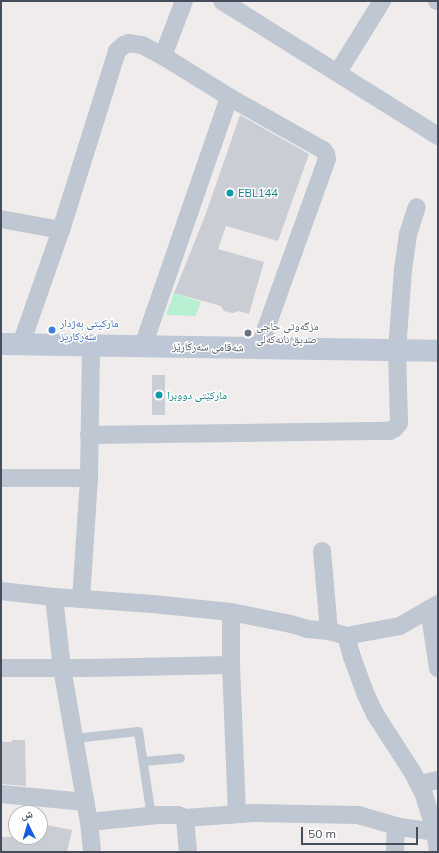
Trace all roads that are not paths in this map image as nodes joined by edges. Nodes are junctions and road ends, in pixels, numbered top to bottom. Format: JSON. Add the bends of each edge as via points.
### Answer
{"nodes":[{"id":1,"x":184,"y":1,"type":"edge"},
{"id":2,"x":222,"y":1,"type":"edge"},
{"id":3,"x":382,"y":1,"type":"edge"},
{"id":4,"x":163,"y":56,"type":"junction"},
{"id":5,"x":338,"y":72,"type":"junction"},
{"id":6,"x":229,"y":97,"type":"junction"},
{"id":7,"x":438,"y":136,"type":"edge"},
{"id":8,"x":417,"y":207,"type":"dead end"},
{"id":9,"x":1,"y":219,"type":"edge"},
{"id":10,"x":62,"y":230,"type":"junction"},
{"id":11,"x":11,"y":344,"type":"edge"},
{"id":12,"x":91,"y":345,"type":"junction"},
{"id":13,"x":143,"y":346,"type":"junction"},
{"id":14,"x":260,"y":348,"type":"junction"},
{"id":15,"x":397,"y":350,"type":"junction"},
{"id":16,"x":438,"y":351,"type":"edge"},
{"id":17,"x":89,"y":435,"type":"junction"},
{"id":18,"x":1,"y":478,"type":"edge"},
{"id":19,"x":89,"y":478,"type":"junction"},
{"id":20,"x":322,"y":551,"type":"dead end"},
{"id":21,"x":1,"y":591,"type":"edge"},
{"id":22,"x":54,"y":597,"type":"junction"},
{"id":23,"x":81,"y":599,"type":"junction"},
{"id":24,"x":434,"y":607,"type":"edge"},
{"id":25,"x":231,"y":612,"type":"junction"},
{"id":26,"x":329,"y":631,"type":"junction"},
{"id":27,"x":346,"y":636,"type":"junction"},
{"id":28,"x":231,"y":665,"type":"junction"},
{"id":29,"x":1,"y":668,"type":"edge"},
{"id":30,"x":62,"y":668,"type":"junction"},
{"id":31,"x":438,"y":668,"type":"edge"},
{"id":32,"x":74,"y":738,"type":"junction"},
{"id":33,"x":180,"y":758,"type":"dead end"},
{"id":34,"x":143,"y":761,"type":"junction"},
{"id":35,"x":438,"y":780,"type":"edge"},
{"id":36,"x":419,"y":784,"type":"junction"},
{"id":37,"x":1,"y":794,"type":"edge"},
{"id":38,"x":86,"y":802,"type":"junction"},
{"id":39,"x":237,"y":814,"type":"junction"},
{"id":40,"x":150,"y":816,"type":"junction"},
{"id":41,"x":185,"y":818,"type":"junction"},
{"id":42,"x":89,"y":822,"type":"junction"},
{"id":43,"x":396,"y":826,"type":"junction"},
{"id":44,"x":435,"y":832,"type":"junction"},
{"id":45,"x":438,"y":850,"type":"edge"},
{"id":46,"x":92,"y":852,"type":"edge"},
{"id":47,"x":188,"y":852,"type":"edge"},
{"id":48,"x":395,"y":852,"type":"edge"}],
"edges":[{"from":1,"to":4,"type":"street"},
{"from":2,"to":5,"type":"street"},
{"from":3,"to":5,"type":"street"},
{"from":4,"to":6,"type":"street"},
{"from":4,"to":10,"type":"street","via":[[142,45],[134,44],[124,45],[117,51]]},
{"from":5,"to":7,"type":"street"},
{"from":6,"to":13,"type":"street"},
{"from":6,"to":14,"type":"street","via":[[323,150],[327,156]]},
{"from":8,"to":15,"type":"street","via":[[408,234],[402,270]]},
{"from":9,"to":10,"type":"street"},
{"from":10,"to":11,"type":"street"},
{"from":11,"to":12,"type":"main road","name":"شەقامی سەرکارێز"},
{"from":12,"to":13,"type":"main road","name":"شەقامی سەرکارێز"},
{"from":12,"to":17,"type":"street"},
{"from":13,"to":14,"type":"main road","name":"شەقامی سەرکارێز"},
{"from":14,"to":15,"type":"main road","name":"شەقامی سەرکارێز"},
{"from":15,"to":16,"type":"main road","name":"شەقامی سەرکارێز"},
{"from":15,"to":17,"type":"street","via":[[398,423],[390,431]]},
{"from":17,"to":19,"type":"street"},
{"from":18,"to":19,"type":"street"},
{"from":19,"to":23,"type":"street"},
{"from":20,"to":26,"type":"street"},
{"from":21,"to":22,"type":"street"},
{"from":22,"to":23,"type":"street"},
{"from":22,"to":30,"type":"street"},
{"from":23,"to":25,"type":"street"},
{"from":24,"to":27,"type":"street","via":[[400,626]]},
{"from":24,"to":31,"type":"street"},
{"from":25,"to":26,"type":"street","via":[[307,629]]},
{"from":25,"to":28,"type":"street"},
{"from":26,"to":27,"type":"street"},
{"from":27,"to":36,"type":"street","via":[[369,702]]},
{"from":28,"to":30,"type":"street"},
{"from":28,"to":39,"type":"street"},
{"from":29,"to":30,"type":"street"},
{"from":30,"to":32,"type":"street"},
{"from":32,"to":34,"type":"lane","via":[[138,731]]},
{"from":32,"to":38,"type":"street"},
{"from":33,"to":34,"type":"lane"},
{"from":34,"to":40,"type":"lane"},
{"from":35,"to":36,"type":"street"},
{"from":36,"to":44,"type":"street"},
{"from":37,"to":38,"type":"street"},
{"from":38,"to":42,"type":"street"},
{"from":39,"to":41,"type":"street"},
{"from":39,"to":43,"type":"street","via":[[358,815]]},
{"from":40,"to":41,"type":"street","via":[[178,815]]},
{"from":40,"to":42,"type":"street"},
{"from":41,"to":47,"type":"street"},
{"from":42,"to":46,"type":"street"},
{"from":43,"to":44,"type":"street"},
{"from":43,"to":48,"type":"street"},
{"from":44,"to":45,"type":"street"}]}
